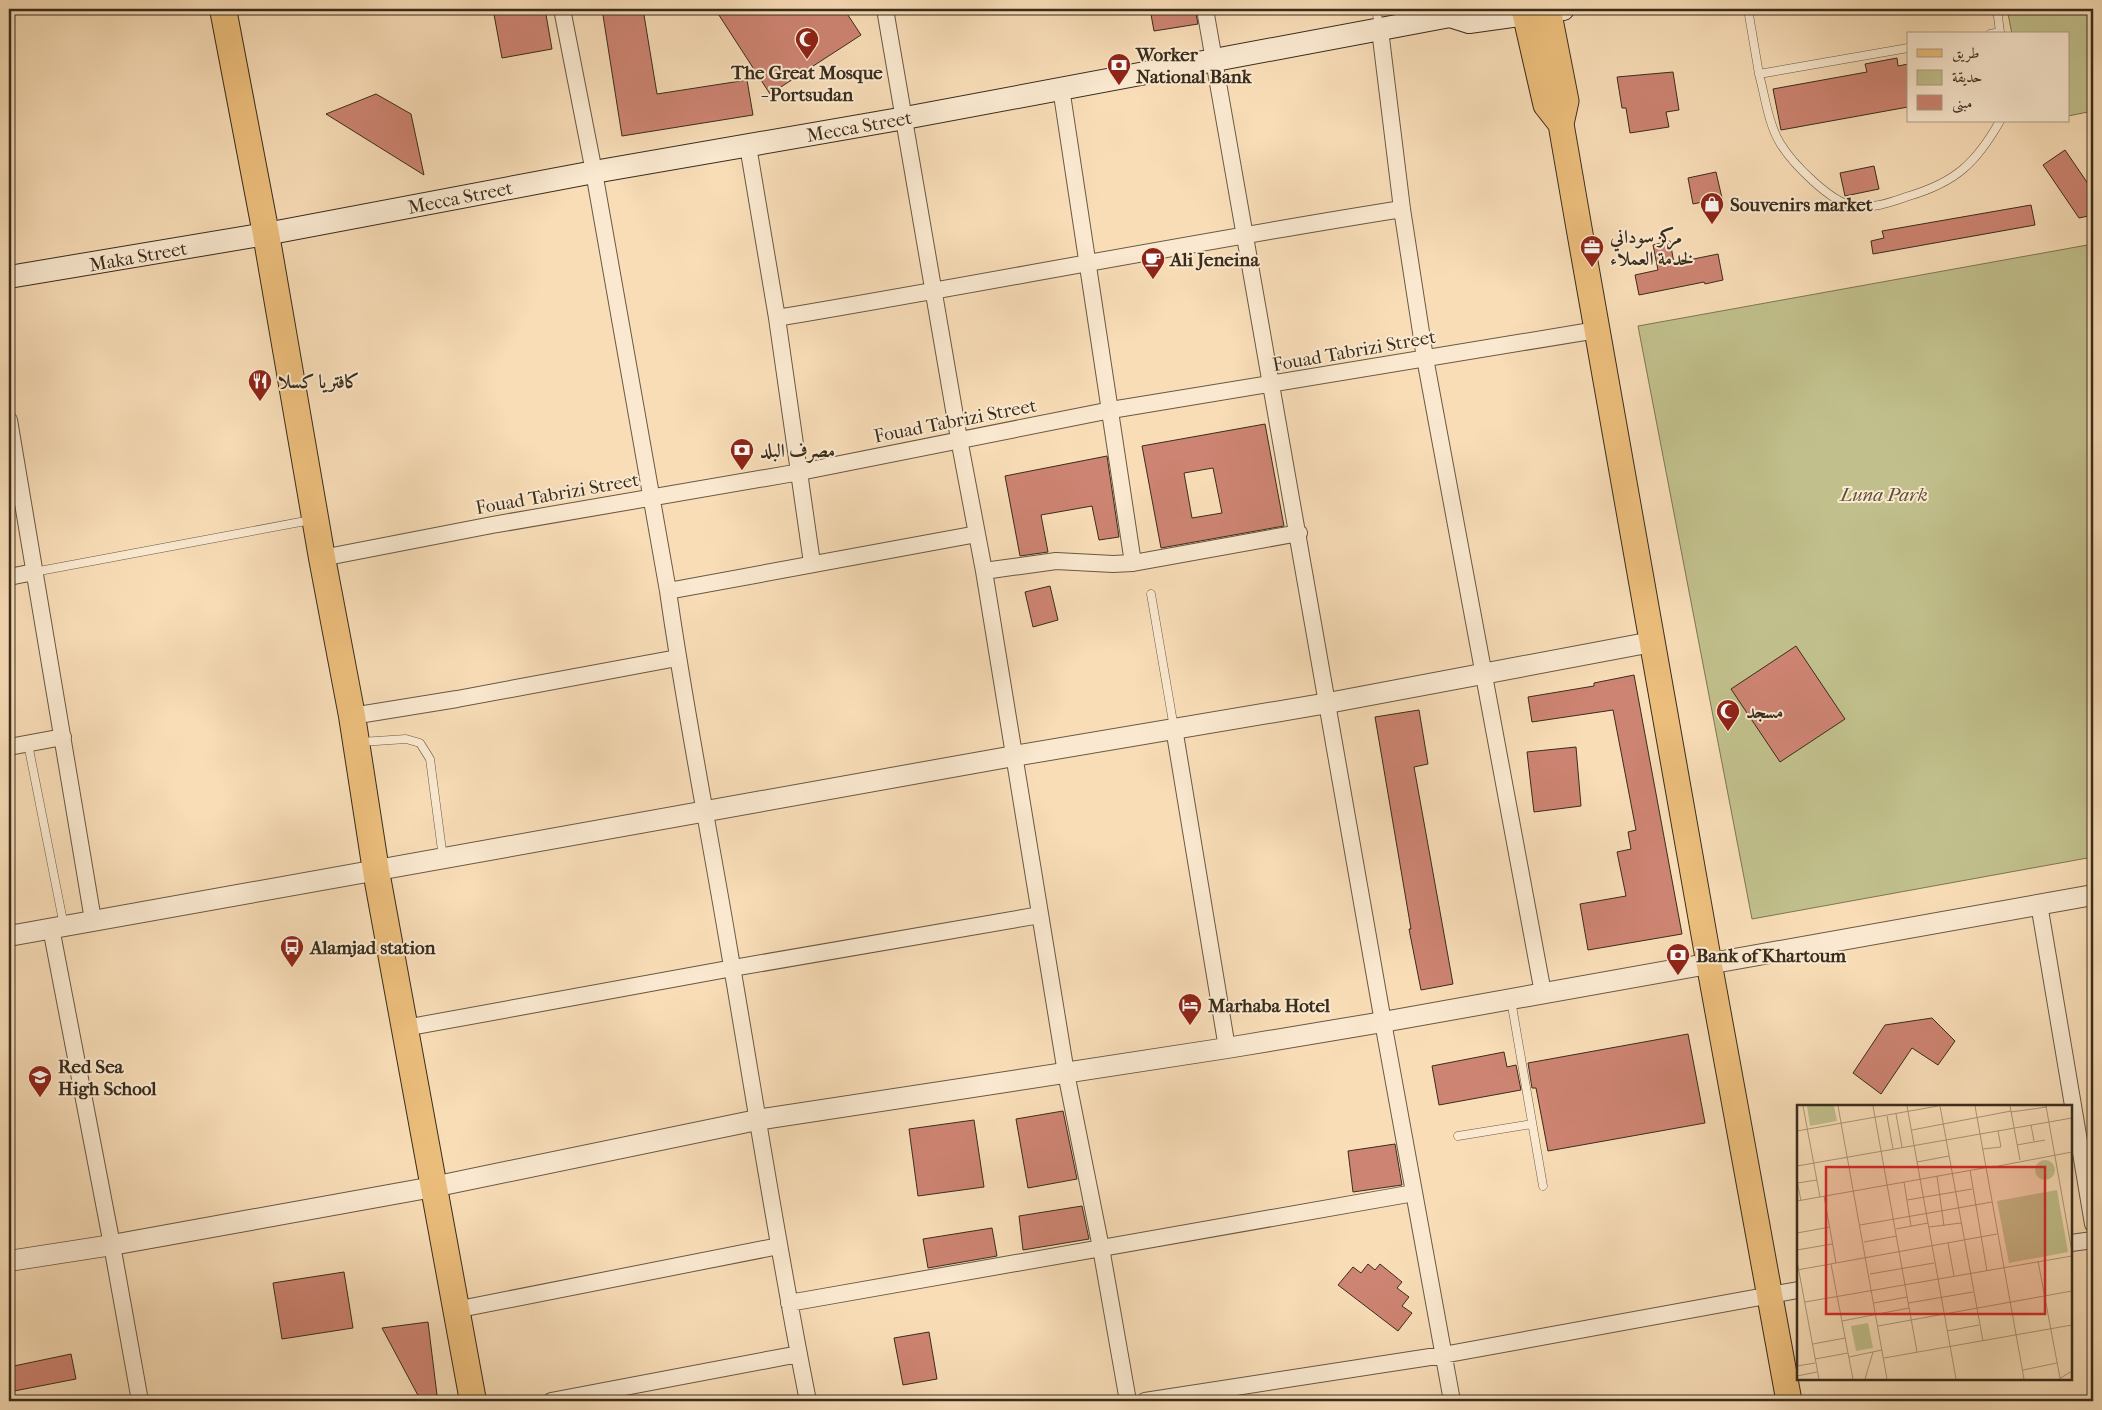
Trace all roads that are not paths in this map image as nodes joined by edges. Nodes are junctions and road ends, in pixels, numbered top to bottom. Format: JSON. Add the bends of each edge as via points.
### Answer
{"nodes":[{"id":1,"x":223,"y":9,"type":"edge"},
{"id":2,"x":562,"y":9,"type":"edge"},
{"id":3,"x":884,"y":9,"type":"edge"},
{"id":4,"x":1205,"y":9,"type":"edge"},
{"id":5,"x":1748,"y":9,"type":"edge"},
{"id":6,"x":1997,"y":9,"type":"edge"},
{"id":7,"x":1542,"y":10,"type":"edge"},
{"id":8,"x":1455,"y":13,"type":"edge"},
{"id":9,"x":1378,"y":19,"type":"edge"},
{"id":10,"x":2001,"y":32,"type":"edge"},
{"id":11,"x":1907,"y":48,"type":"edge"},
{"id":12,"x":1214,"y":62,"type":"junction"},
{"id":13,"x":1759,"y":74,"type":"junction"},
{"id":14,"x":1061,"y":88,"type":"junction"},
{"id":15,"x":905,"y":118,"type":"junction"},
{"id":16,"x":1999,"y":122,"type":"edge"},
{"id":17,"x":748,"y":146,"type":"junction"},
{"id":18,"x":594,"y":172,"type":"junction"},
{"id":19,"x":1402,"y":209,"type":"junction"},
{"id":20,"x":266,"y":234,"type":"junction"},
{"id":21,"x":1244,"y":234,"type":"junction"},
{"id":22,"x":1087,"y":264,"type":"junction"},
{"id":23,"x":9,"y":278,"type":"edge"},
{"id":24,"x":935,"y":292,"type":"junction"},
{"id":25,"x":777,"y":318,"type":"junction"},
{"id":26,"x":1597,"y":330,"type":"junction"},
{"id":27,"x":1425,"y":358,"type":"junction"},
{"id":28,"x":1272,"y":384,"type":"junction"},
{"id":29,"x":1111,"y":410,"type":"junction"},
{"id":30,"x":9,"y":420,"type":"edge"},
{"id":31,"x":959,"y":439,"type":"junction"},
{"id":32,"x":800,"y":472,"type":"junction"},
{"id":33,"x":650,"y":497,"type":"junction"},
{"id":34,"x":316,"y":519,"type":"junction"},
{"id":35,"x":1298,"y":533,"type":"junction"},
{"id":36,"x":977,"y":534,"type":"junction"},
{"id":37,"x":322,"y":558,"type":"junction"},
{"id":38,"x":812,"y":563,"type":"junction"},
{"id":39,"x":1133,"y":563,"type":"junction"},
{"id":40,"x":984,"y":571,"type":"junction"},
{"id":41,"x":34,"y":572,"type":"junction"},
{"id":42,"x":9,"y":578,"type":"edge"},
{"id":43,"x":668,"y":591,"type":"junction"},
{"id":44,"x":1151,"y":594,"type":"dead end"},
{"id":45,"x":1652,"y":642,"type":"junction"},
{"id":46,"x":677,"y":658,"type":"junction"},
{"id":47,"x":1483,"y":674,"type":"junction"},
{"id":48,"x":1328,"y":702,"type":"junction"},
{"id":49,"x":352,"y":716,"type":"junction"},
{"id":50,"x":1174,"y":728,"type":"junction"},
{"id":51,"x":63,"y":737,"type":"junction"},
{"id":52,"x":356,"y":742,"type":"junction"},
{"id":53,"x":28,"y":744,"type":"junction"},
{"id":54,"x":9,"y":747,"type":"edge"},
{"id":55,"x":1014,"y":756,"type":"junction"},
{"id":56,"x":706,"y":811,"type":"junction"},
{"id":57,"x":443,"y":858,"type":"junction"},
{"id":58,"x":376,"y":871,"type":"junction"},
{"id":59,"x":2093,"y":894,"type":"edge"},
{"id":60,"x":2039,"y":904,"type":"junction"},
{"id":61,"x":1040,"y":915,"type":"junction"},
{"id":62,"x":94,"y":920,"type":"junction"},
{"id":63,"x":57,"y":927,"type":"junction"},
{"id":64,"x":9,"y":936,"type":"edge"},
{"id":65,"x":1709,"y":963,"type":"junction"},
{"id":66,"x":732,"y":968,"type":"junction"},
{"id":67,"x":1544,"y":993,"type":"junction"},
{"id":68,"x":1511,"y":998,"type":"junction"},
{"id":69,"x":1383,"y":1022,"type":"junction"},
{"id":70,"x":405,"y":1028,"type":"junction"},
{"id":71,"x":1226,"y":1048,"type":"junction"},
{"id":72,"x":1066,"y":1073,"type":"junction"},
{"id":73,"x":757,"y":1120,"type":"junction"},
{"id":74,"x":1532,"y":1124,"type":"junction"},
{"id":75,"x":1458,"y":1136,"type":"dead end"},
{"id":76,"x":1543,"y":1186,"type":"dead end"},
{"id":77,"x":432,"y":1187,"type":"junction"},
{"id":78,"x":1414,"y":1194,"type":"junction"},
{"id":79,"x":2093,"y":1224,"type":"edge"},
{"id":80,"x":2093,"y":1240,"type":"edge"},
{"id":81,"x":2072,"y":1243,"type":"edge"},
{"id":82,"x":112,"y":1245,"type":"junction"},
{"id":83,"x":779,"y":1246,"type":"junction"},
{"id":84,"x":1101,"y":1248,"type":"junction"},
{"id":85,"x":9,"y":1261,"type":"edge"},
{"id":86,"x":1797,"y":1290,"type":"edge"},
{"id":87,"x":1769,"y":1295,"type":"junction"},
{"id":88,"x":789,"y":1303,"type":"junction"},
{"id":89,"x":455,"y":1310,"type":"junction"},
{"id":90,"x":799,"y":1354,"type":"junction"},
{"id":91,"x":1443,"y":1355,"type":"junction"},
{"id":92,"x":140,"y":1401,"type":"edge"},
{"id":93,"x":473,"y":1401,"type":"edge"},
{"id":94,"x":552,"y":1401,"type":"edge"},
{"id":95,"x":808,"y":1401,"type":"edge"},
{"id":96,"x":1128,"y":1401,"type":"edge"},
{"id":97,"x":1145,"y":1401,"type":"edge"},
{"id":98,"x":1452,"y":1401,"type":"edge"},
{"id":99,"x":1789,"y":1401,"type":"edge"}],
"edges":[{"from":1,"to":20,"type":"highway"},
{"from":2,"to":18,"type":"street"},
{"from":3,"to":15,"type":"street"},
{"from":4,"to":12,"type":"street"},
{"from":5,"to":13,"type":"lane"},
{"from":6,"to":10,"type":"lane"},
{"from":7,"to":8,"type":"main road","name":"Mecca Street","via":[[1469,22]]},
{"from":7,"to":26,"type":"main road","via":[[1566,101],[1562,124]]},
{"from":8,"to":9,"type":"main road","name":"Mecca Street"},
{"from":9,"to":12,"type":"main road","name":"Mecca Street"},
{"from":9,"to":19,"type":"street"},
{"from":11,"to":13,"type":"lane"},
{"from":12,"to":14,"type":"main road","name":"Mecca Street"},
{"from":12,"to":21,"type":"street"},
{"from":13,"to":16,"type":"lane","via":[[1780,143],[1803,171],[1833,199],[1852,206],[1876,207],[1919,194],[1959,174],[1986,147]]},
{"from":14,"to":15,"type":"main road","name":"Mecca Street"},
{"from":14,"to":22,"type":"street"},
{"from":15,"to":17,"type":"main road","name":"Mecca Street"},
{"from":15,"to":24,"type":"street"},
{"from":17,"to":18,"type":"main road","name":"Mecca Street"},
{"from":17,"to":25,"type":"street"},
{"from":18,"to":20,"type":"main road","name":"Mecca Street"},
{"from":18,"to":33,"type":"street"},
{"from":19,"to":21,"type":"street"},
{"from":19,"to":27,"type":"street"},
{"from":20,"to":23,"type":"main road","name":"Maka Street"},
{"from":20,"to":34,"type":"highway"},
{"from":21,"to":22,"type":"street"},
{"from":21,"to":28,"type":"street"},
{"from":22,"to":24,"type":"street"},
{"from":22,"to":29,"type":"street"},
{"from":24,"to":25,"type":"street"},
{"from":24,"to":31,"type":"street"},
{"from":25,"to":32,"type":"street"},
{"from":26,"to":27,"type":"street","name":"Fouad Tabrizi Street"},
{"from":26,"to":45,"type":"main road"},
{"from":27,"to":28,"type":"street","name":"Fouad Tabrizi Street"},
{"from":27,"to":47,"type":"street"},
{"from":28,"to":29,"type":"street","name":"Fouad Tabrizi Street"},
{"from":28,"to":35,"type":"street"},
{"from":29,"to":31,"type":"street","name":"Fouad Tabrizi Street"},
{"from":29,"to":39,"type":"street"},
{"from":30,"to":41,"type":"street"},
{"from":31,"to":32,"type":"street","name":"Fouad Tabrizi Street"},
{"from":31,"to":36,"type":"street"},
{"from":32,"to":33,"type":"street","name":"Fouad Tabrizi Street"},
{"from":32,"to":38,"type":"street"},
{"from":33,"to":37,"type":"street","name":"Fouad Tabrizi Street"},
{"from":33,"to":43,"type":"street"},
{"from":34,"to":37,"type":"highway"},
{"from":34,"to":41,"type":"lane"},
{"from":35,"to":39,"type":"street"},
{"from":35,"to":48,"type":"street"},
{"from":36,"to":38,"type":"street"},
{"from":36,"to":40,"type":"street"},
{"from":37,"to":49,"type":"highway"},
{"from":38,"to":43,"type":"street"},
{"from":39,"to":40,"type":"street","via":[[1056,561]]},
{"from":40,"to":55,"type":"street"},
{"from":41,"to":42,"type":"street"},
{"from":41,"to":51,"type":"street"},
{"from":43,"to":46,"type":"street"},
{"from":44,"to":50,"type":"lane"},
{"from":45,"to":47,"type":"street"},
{"from":45,"to":65,"type":"main road"},
{"from":46,"to":49,"type":"street"},
{"from":46,"to":56,"type":"street"},
{"from":47,"to":48,"type":"street"},
{"from":47,"to":67,"type":"street"},
{"from":48,"to":50,"type":"street"},
{"from":48,"to":69,"type":"street"},
{"from":49,"to":52,"type":"highway"},
{"from":50,"to":55,"type":"street"},
{"from":50,"to":71,"type":"street"},
{"from":51,"to":53,"type":"street"},
{"from":51,"to":62,"type":"street"},
{"from":52,"to":57,"type":"lane","via":[[406,739],[420,743],[430,759]]},
{"from":52,"to":58,"type":"highway"},
{"from":53,"to":54,"type":"street"},
{"from":53,"to":63,"type":"lane"},
{"from":55,"to":56,"type":"street"},
{"from":55,"to":61,"type":"street"},
{"from":56,"to":57,"type":"street"},
{"from":56,"to":66,"type":"street"},
{"from":57,"to":58,"type":"street"},
{"from":58,"to":62,"type":"street"},
{"from":58,"to":70,"type":"highway"},
{"from":59,"to":60,"type":"street"},
{"from":60,"to":65,"type":"street"},
{"from":60,"to":79,"type":"street"},
{"from":61,"to":66,"type":"street"},
{"from":61,"to":72,"type":"street"},
{"from":62,"to":63,"type":"street"},
{"from":63,"to":64,"type":"street"},
{"from":63,"to":82,"type":"street"},
{"from":65,"to":67,"type":"street"},
{"from":65,"to":87,"type":"main road"},
{"from":66,"to":70,"type":"street"},
{"from":66,"to":73,"type":"street"},
{"from":67,"to":68,"type":"street"},
{"from":68,"to":69,"type":"street"},
{"from":68,"to":74,"type":"lane"},
{"from":69,"to":71,"type":"street"},
{"from":69,"to":78,"type":"street"},
{"from":70,"to":77,"type":"highway"},
{"from":71,"to":72,"type":"street"},
{"from":72,"to":73,"type":"street"},
{"from":72,"to":84,"type":"street"},
{"from":73,"to":77,"type":"street"},
{"from":73,"to":83,"type":"street"},
{"from":74,"to":75,"type":"lane"},
{"from":74,"to":76,"type":"lane"},
{"from":77,"to":82,"type":"street"},
{"from":77,"to":89,"type":"highway"},
{"from":78,"to":84,"type":"street"},
{"from":78,"to":91,"type":"street"},
{"from":80,"to":81,"type":"street"},
{"from":82,"to":85,"type":"street"},
{"from":82,"to":92,"type":"street"},
{"from":83,"to":88,"type":"street"},
{"from":83,"to":89,"type":"street"},
{"from":84,"to":88,"type":"street"},
{"from":84,"to":96,"type":"street"},
{"from":86,"to":87,"type":"street"},
{"from":87,"to":91,"type":"street"},
{"from":87,"to":99,"type":"main road"},
{"from":88,"to":90,"type":"street"},
{"from":89,"to":93,"type":"highway"},
{"from":90,"to":94,"type":"street"},
{"from":90,"to":95,"type":"street"},
{"from":91,"to":97,"type":"street"},
{"from":91,"to":98,"type":"street"}]}
